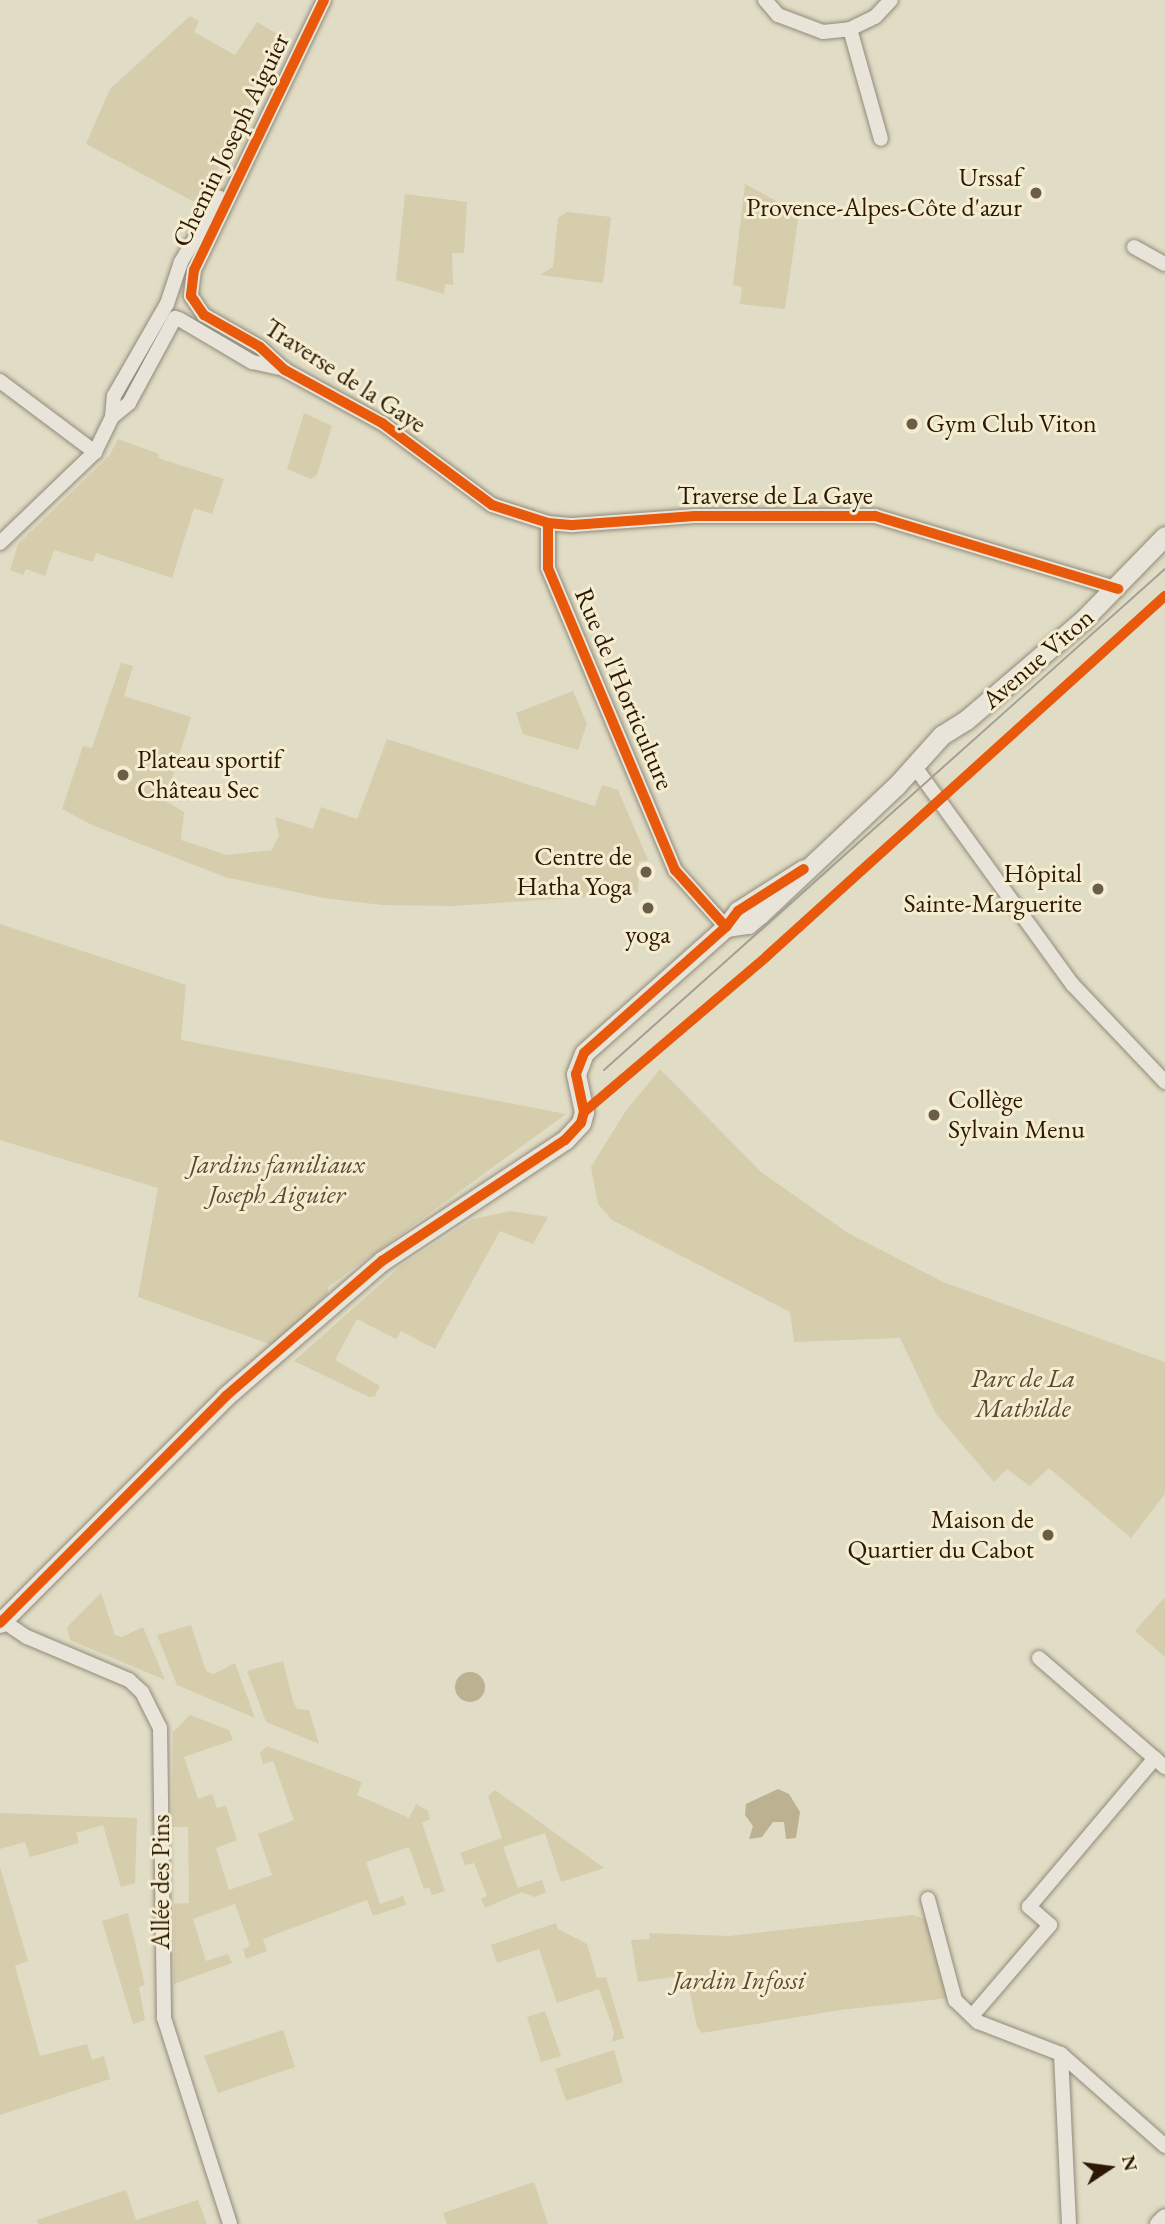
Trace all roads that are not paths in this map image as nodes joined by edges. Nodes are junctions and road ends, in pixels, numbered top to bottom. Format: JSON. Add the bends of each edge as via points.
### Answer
{"nodes":[{"id":1,"x":324,"y":0,"type":"edge"},
{"id":2,"x":765,"y":0,"type":"edge"},
{"id":3,"x":891,"y":0,"type":"edge"},
{"id":4,"x":850,"y":29,"type":"junction"},
{"id":5,"x":257,"y":132,"type":"junction"},
{"id":6,"x":881,"y":139,"type":"dead end"},
{"id":7,"x":1134,"y":247,"type":"dead end"},
{"id":8,"x":1165,"y":264,"type":"edge"},
{"id":9,"x":192,"y":299,"type":"junction"},
{"id":10,"x":169,"y":301,"type":"junction"},
{"id":11,"x":177,"y":318,"type":"junction"},
{"id":12,"x":285,"y":370,"type":"junction"},
{"id":13,"x":0,"y":381,"type":"edge"},
{"id":14,"x":113,"y":417,"type":"junction"},
{"id":15,"x":95,"y":452,"type":"junction"},
{"id":16,"x":548,"y":523,"type":"junction"},
{"id":17,"x":1165,"y":536,"type":"edge"},
{"id":18,"x":0,"y":543,"type":"edge"},
{"id":19,"x":1118,"y":589,"type":"junction"},
{"id":20,"x":915,"y":767,"type":"junction"},
{"id":21,"x":726,"y":927,"type":"junction"},
{"id":22,"x":1165,"y":1082,"type":"edge"},
{"id":23,"x":1,"y":1622,"type":"edge"},
{"id":24,"x":1039,"y":1658,"type":"dead end"},
{"id":25,"x":1160,"y":1763,"type":"edge"},
{"id":26,"x":928,"y":1899,"type":"dead end"},
{"id":27,"x":972,"y":2016,"type":"junction"},
{"id":28,"x":1061,"y":2054,"type":"junction"},
{"id":29,"x":1165,"y":2146,"type":"edge"},
{"id":30,"x":1165,"y":2218,"type":"edge"},
{"id":31,"x":229,"y":2224,"type":"edge"},
{"id":32,"x":1069,"y":2224,"type":"edge"},
{"id":33,"x":1160,"y":2224,"type":"edge"}],
"edges":[{"from":1,"to":5,"type":"street","name":"Chemin Joseph Aiguier"},
{"from":2,"to":4,"type":"street","via":[[778,15],[800,26],[823,32]]},
{"from":3,"to":4,"type":"street","via":[[875,17]]},
{"from":4,"to":6,"type":"street"},
{"from":5,"to":9,"type":"street","name":"Chemin Joseph Aiguier","via":[[194,270]]},
{"from":5,"to":10,"type":"street","name":"Chemin Joseph Aiguier","via":[[181,262]]},
{"from":7,"to":8,"type":"street"},
{"from":9,"to":10,"type":"street","via":[[184,292]]},
{"from":9,"to":11,"type":"street","name":"Chemin Joseph Aiguier","via":[[193,312]]},
{"from":9,"to":12,"type":"street","name":"Traverse de la Gaye","via":[[204,315],[260,347]]},
{"from":10,"to":11,"type":"street"},
{"from":10,"to":14,"type":"street","name":"Chemin Joseph Aiguier","via":[[114,396]]},
{"from":11,"to":12,"type":"street","name":"Traverse de la Gaye","via":[[252,362]]},
{"from":11,"to":14,"type":"street","name":"Chemin Joseph Aiguier","via":[[129,403]]},
{"from":12,"to":16,"type":"street","name":"Traverse de la Gaye","via":[[382,423],[492,505]]},
{"from":13,"to":15,"type":"street"},
{"from":14,"to":15,"type":"street","name":"Chemin Joseph Aiguier"},
{"from":15,"to":18,"type":"street","name":"Chemin Joseph Aiguier"},
{"from":16,"to":19,"type":"street","name":"Traverse de La Gaye","via":[[695,516],[875,516]]},
{"from":16,"to":21,"type":"street","name":"Rue de l'Horticulture","via":[[548,568],[675,870]]},
{"from":17,"to":19,"type":"street","name":"Avenue Viton"},
{"from":19,"to":20,"type":"street","name":"Avenue Viton","via":[[966,720],[959,734]]},
{"from":20,"to":21,"type":"street","name":"Avenue Viton","via":[[748,924]]},
{"from":20,"to":22,"type":"street","via":[[1073,985]]},
{"from":21,"to":23,"type":"street","via":[[584,1053],[576,1074],[584,1112],[581,1123],[565,1140],[382,1261],[226,1396]]},
{"from":23,"to":31,"type":"street","name":"Allée des Pins","via":[[129,1680],[142,1692],[160,1728],[164,2018]]},
{"from":24,"to":25,"type":"street"},
{"from":25,"to":27,"type":"street","via":[[1029,1907],[1050,1925]]},
{"from":26,"to":27,"type":"street","via":[[955,2000]]},
{"from":27,"to":28,"type":"street"},
{"from":28,"to":29,"type":"street"},
{"from":28,"to":32,"type":"street"},
{"from":30,"to":33,"type":"street"}]}
